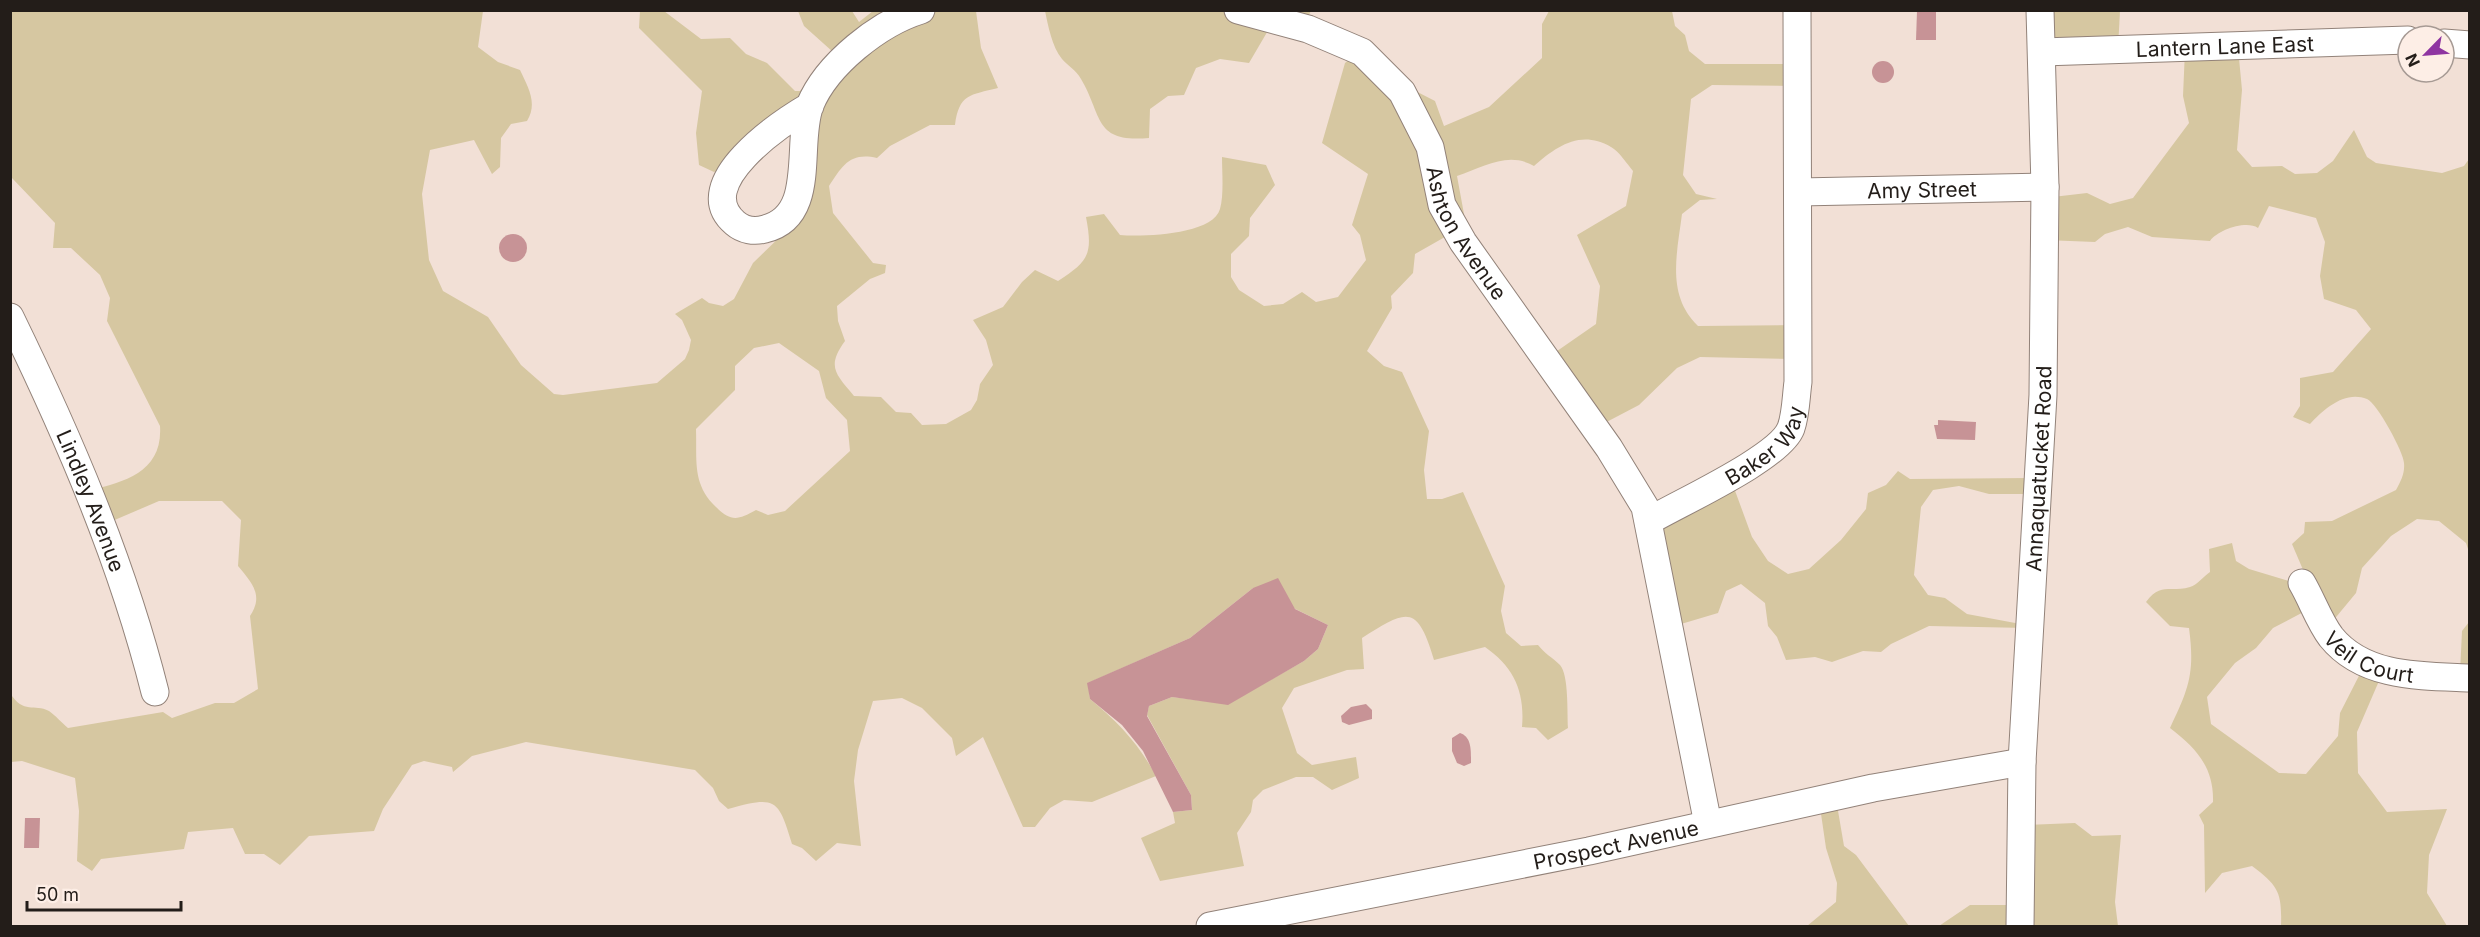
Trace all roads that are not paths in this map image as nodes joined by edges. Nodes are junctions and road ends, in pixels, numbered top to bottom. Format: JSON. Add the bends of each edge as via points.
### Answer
{"nodes":[{"id":1,"x":921,"y":10,"type":"edge"},
{"id":2,"x":1238,"y":10,"type":"edge"},
{"id":3,"x":1797,"y":10,"type":"edge"},
{"id":4,"x":2040,"y":10,"type":"edge"},
{"id":5,"x":2396,"y":40,"type":"edge"},
{"id":6,"x":2042,"y":52,"type":"junction"},
{"id":7,"x":810,"y":106,"type":"dead end"},
{"id":8,"x":2045,"y":187,"type":"junction"},
{"id":9,"x":1799,"y":192,"type":"junction"},
{"id":10,"x":10,"y":317,"type":"edge"},
{"id":11,"x":1649,"y":521,"type":"junction"},
{"id":12,"x":2302,"y":583,"type":"dead end"},
{"id":13,"x":2469,"y":678,"type":"edge"},
{"id":14,"x":154,"y":692,"type":"dead end"},
{"id":15,"x":2022,"y":762,"type":"junction"},
{"id":16,"x":1708,"y":824,"type":"junction"},
{"id":17,"x":1281,"y":920,"type":"edge"},
{"id":18,"x":1210,"y":927,"type":"edge"},
{"id":19,"x":2020,"y":927,"type":"edge"}],
"edges":[{"from":1,"to":7,"type":"street","via":[[864,39],[823,82]]},
{"from":2,"to":11,"type":"street","name":"Ashton Avenue","via":[[1308,29],[1362,52],[1402,92],[1430,147],[1442,205],[1609,448],[1646,507]]},
{"from":3,"to":9,"type":"street","name":"Baker Way"},
{"from":4,"to":6,"type":"street","name":"Annaquatucket Road"},
{"from":5,"to":6,"type":"street","name":"Lantern Lane East"},
{"from":6,"to":8,"type":"street","name":"Annaquatucket Road"},
{"from":8,"to":9,"type":"street","name":"Amy Street"},
{"from":8,"to":15,"type":"street","name":"Annaquatucket Road","via":[[2043,395]]},
{"from":9,"to":11,"type":"street","name":"Baker Way","via":[[1798,382],[1791,428],[1778,446]]},
{"from":10,"to":14,"type":"street","name":"Lindley Avenue","via":[[95,504],[133,610]]},
{"from":11,"to":16,"type":"street"},
{"from":12,"to":13,"type":"street","name":"Veil Court","via":[[2331,637],[2356,658],[2390,672]]},
{"from":15,"to":16,"type":"street","name":"Prospect Avenue","via":[[1873,788]]},
{"from":15,"to":19,"type":"street","name":"Annaquatucket Road"},
{"from":16,"to":17,"type":"street","name":"Prospect Avenue"},
{"from":17,"to":18,"type":"street","name":"Prospect Avenue"}]}
